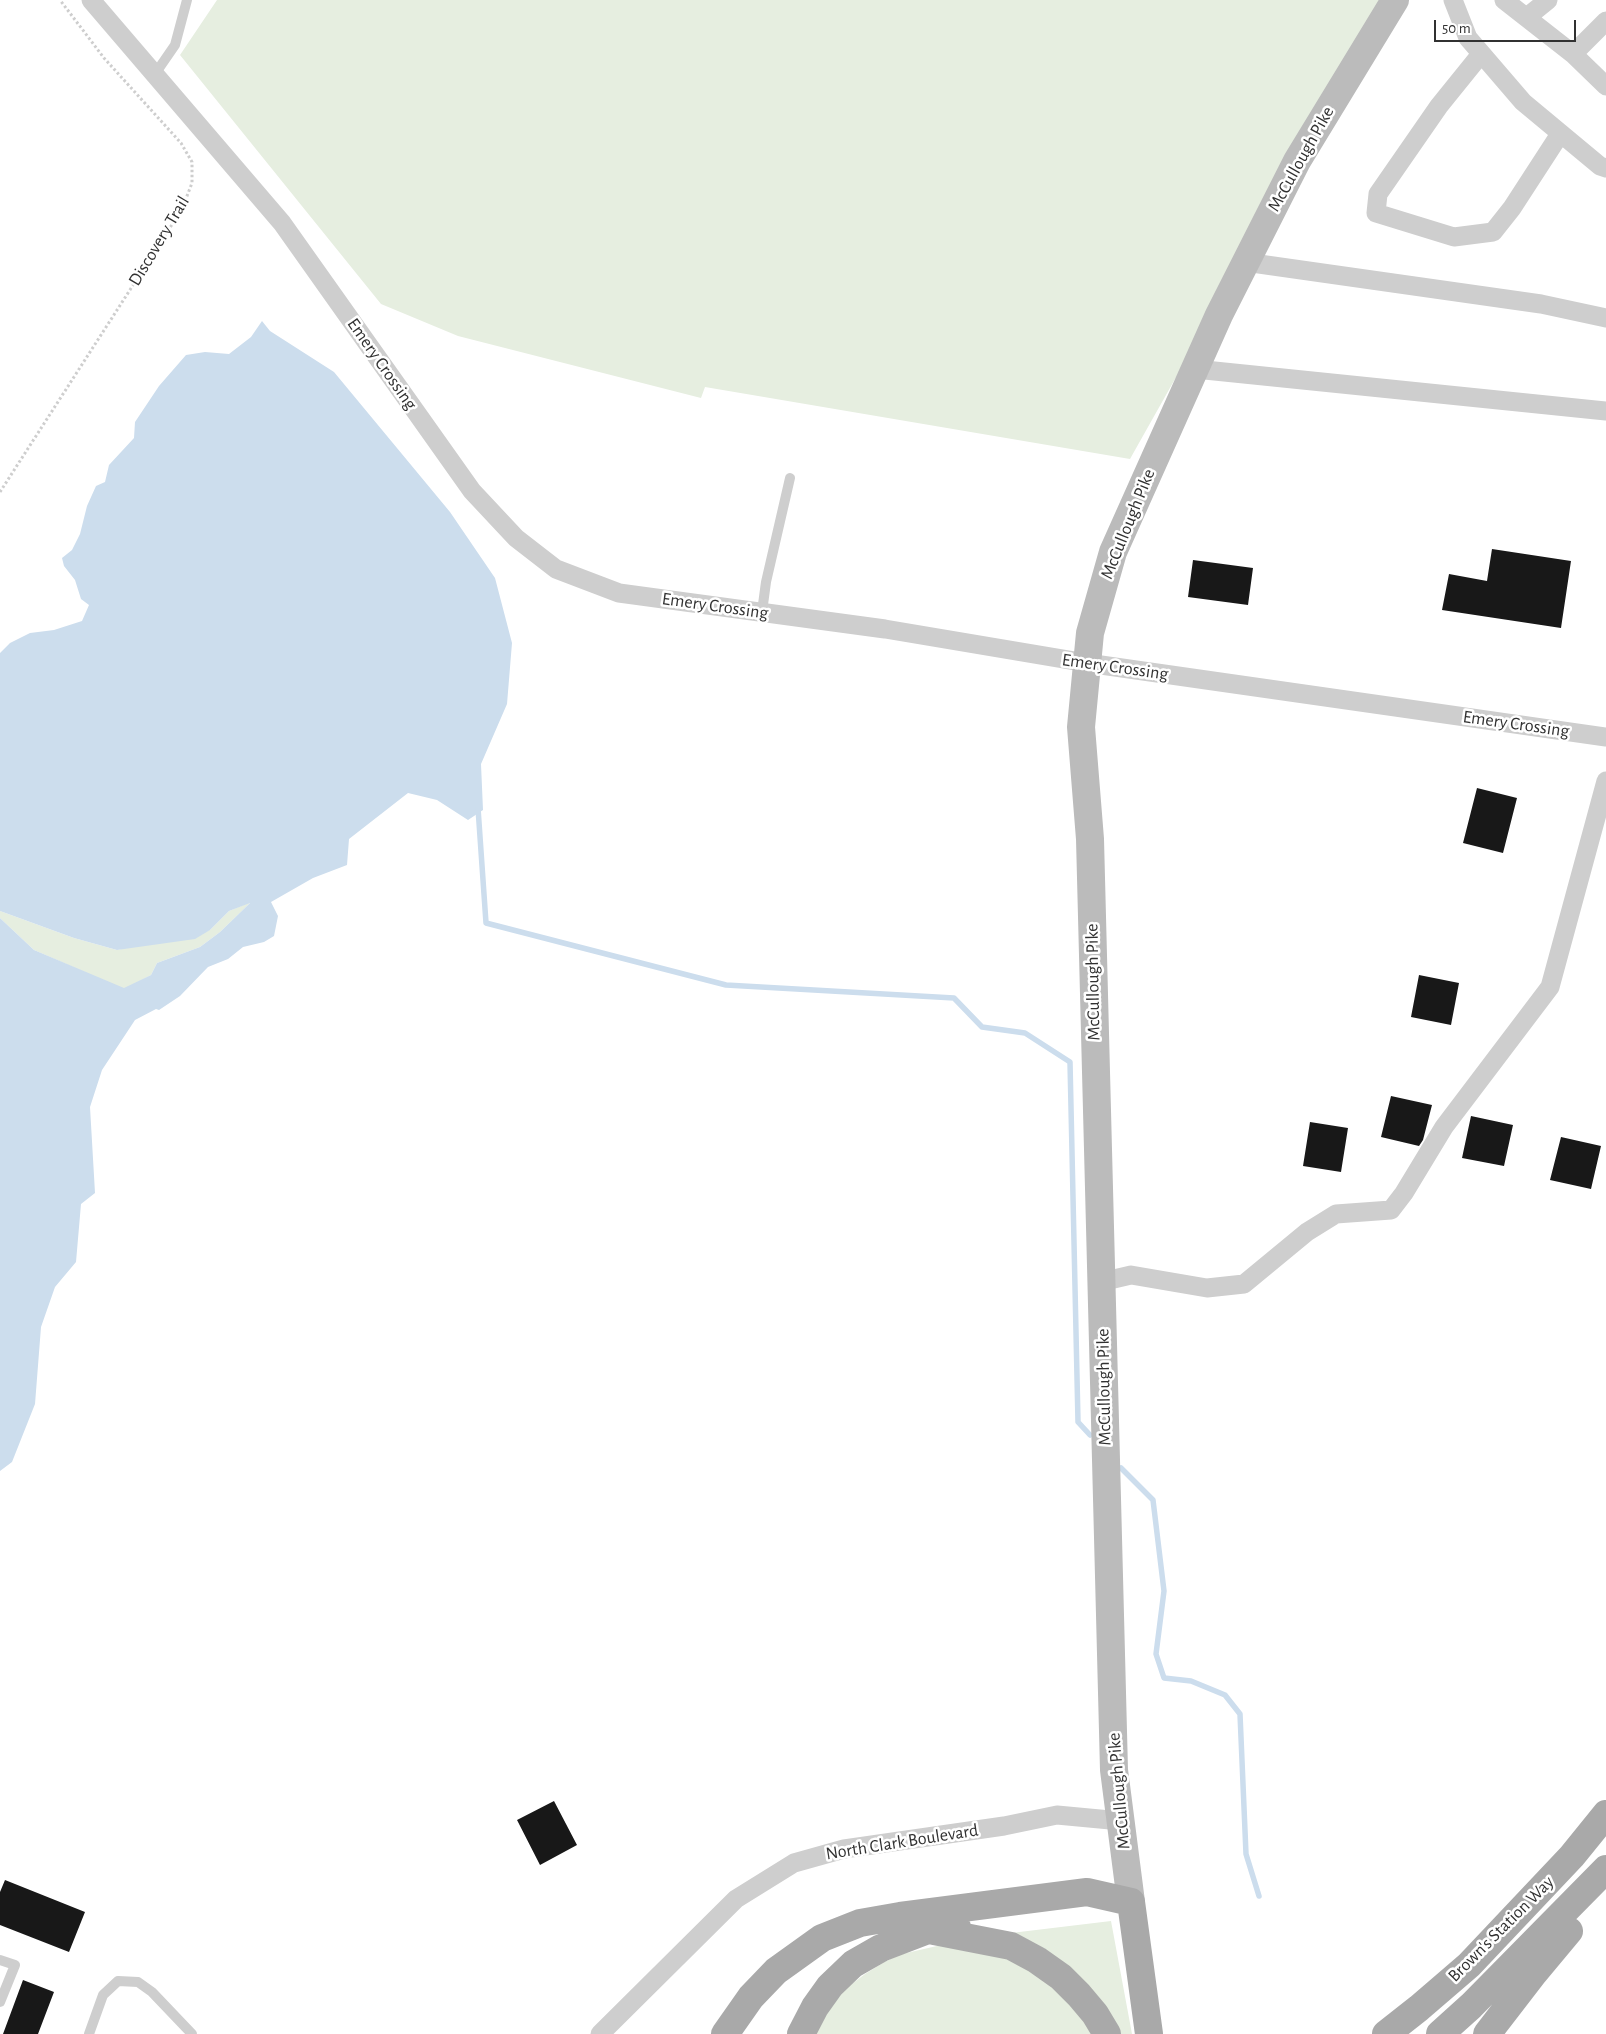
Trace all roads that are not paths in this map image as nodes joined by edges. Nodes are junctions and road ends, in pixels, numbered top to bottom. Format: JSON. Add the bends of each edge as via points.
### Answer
{"nodes":[{"id":1,"x":91,"y":0,"type":"edge"},
{"id":2,"x":187,"y":0,"type":"edge"},
{"id":3,"x":1395,"y":0,"type":"edge"},
{"id":4,"x":1453,"y":0,"type":"edge"},
{"id":5,"x":1504,"y":0,"type":"edge"},
{"id":6,"x":1548,"y":0,"type":"edge"},
{"id":7,"x":1527,"y":18,"type":"junction"},
{"id":8,"x":1606,"y":20,"type":"edge"},
{"id":9,"x":1481,"y":54,"type":"junction"},
{"id":10,"x":1573,"y":54,"type":"junction"},
{"id":11,"x":155,"y":74,"type":"junction"},
{"id":12,"x":1606,"y":86,"type":"edge"},
{"id":13,"x":1560,"y":134,"type":"junction"},
{"id":14,"x":1606,"y":168,"type":"edge"},
{"id":15,"x":1245,"y":262,"type":"junction"},
{"id":16,"x":1606,"y":318,"type":"edge"},
{"id":17,"x":1195,"y":369,"type":"junction"},
{"id":18,"x":1606,"y":411,"type":"edge"},
{"id":19,"x":790,"y":478,"type":"dead end"},
{"id":20,"x":762,"y":612,"type":"junction"},
{"id":21,"x":1087,"y":663,"type":"junction"},
{"id":22,"x":1606,"y":737,"type":"edge"},
{"id":23,"x":1606,"y":781,"type":"edge"},
{"id":24,"x":1101,"y":1282,"type":"junction"},
{"id":25,"x":1606,"y":1814,"type":"edge"},
{"id":26,"x":1121,"y":1821,"type":"junction"},
{"id":27,"x":1606,"y":1869,"type":"edge"},
{"id":28,"x":1606,"y":1881,"type":"edge"},
{"id":29,"x":1131,"y":1902,"type":"junction"},
{"id":30,"x":928,"y":1930,"type":"junction"},
{"id":31,"x":0,"y":1960,"type":"edge"},
{"id":32,"x":0,"y":2002,"type":"edge"},
{"id":33,"x":89,"y":2034,"type":"edge"},
{"id":34,"x":192,"y":2034,"type":"edge"},
{"id":35,"x":600,"y":2034,"type":"edge"},
{"id":36,"x":725,"y":2034,"type":"edge"},
{"id":37,"x":800,"y":2034,"type":"edge"},
{"id":38,"x":1107,"y":2034,"type":"edge"},
{"id":39,"x":1149,"y":2034,"type":"edge"},
{"id":40,"x":1386,"y":2034,"type":"edge"},
{"id":41,"x":1440,"y":2034,"type":"edge"},
{"id":42,"x":1487,"y":2034,"type":"edge"}],
"edges":[{"from":1,"to":11,"type":"street","name":"Emery Crossing"},
{"from":2,"to":11,"type":"lane","via":[[175,45]]},
{"from":3,"to":15,"type":"street","name":"McCullough Pike","via":[[1297,161]]},
{"from":4,"to":9,"type":"street","via":[[1468,38]]},
{"from":5,"to":7,"type":"street"},
{"from":6,"to":7,"type":"street"},
{"from":7,"to":10,"type":"street"},
{"from":8,"to":10,"type":"street"},
{"from":9,"to":13,"type":"street","via":[[1523,102]]},
{"from":9,"to":13,"type":"street","via":[[1439,106],[1378,194],[1376,213],[1454,237],[1493,232]]},
{"from":10,"to":12,"type":"street"},
{"from":11,"to":20,"type":"street","name":"Emery Crossing","via":[[282,222],[472,491],[516,538],[556,569],[619,593]]},
{"from":13,"to":14,"type":"street"},
{"from":15,"to":16,"type":"street","via":[[1541,304]]},
{"from":15,"to":17,"type":"street","name":"McCullough Pike"},
{"from":17,"to":18,"type":"street"},
{"from":17,"to":21,"type":"street","name":"McCullough Pike","via":[[1113,552],[1090,633]]},
{"from":19,"to":20,"type":"lane"},
{"from":20,"to":21,"type":"street","name":"Emery Crossing"},
{"from":21,"to":22,"type":"street","name":"Emery Crossing"},
{"from":21,"to":24,"type":"street","name":"McCullough Pike","via":[[1081,727],[1090,839]]},
{"from":23,"to":24,"type":"street","via":[[1550,987],[1444,1127],[1391,1210],[1336,1214],[1307,1232],[1244,1284],[1206,1288],[1131,1275]]},
{"from":24,"to":26,"type":"street","name":"McCullough Pike","via":[[1114,1760]]},
{"from":25,"to":40,"type":"main road","name":"Brown's Station Way","via":[[1572,1856],[1469,1965]]},
{"from":26,"to":29,"type":"street","name":"McCullough Pike"},
{"from":26,"to":35,"type":"street","name":"North Clark Boulevard","via":[[1057,1815],[1004,1826],[844,1849],[794,1863],[736,1899]]},
{"from":27,"to":41,"type":"main road","name":"Brown's Station Way"},
{"from":28,"to":42,"type":"main road"},
{"from":29,"to":30,"type":"main road","via":[[1098,1910]]},
{"from":29,"to":36,"type":"main road","via":[[1087,1892],[860,1923],[822,1938],[776,1971],[751,1997]]},
{"from":29,"to":39,"type":"main road","name":"McCullough Pike"},
{"from":30,"to":37,"type":"main road","via":[[882,1948],[853,1964],[830,1986]]},
{"from":30,"to":38,"type":"main road","via":[[1011,1946],[1037,1960],[1062,1977]]},
{"from":31,"to":32,"type":"lane","via":[[14,1965]]},
{"from":33,"to":34,"type":"lane","via":[[103,1996],[118,1982],[138,1982],[152,1992]]}]}
